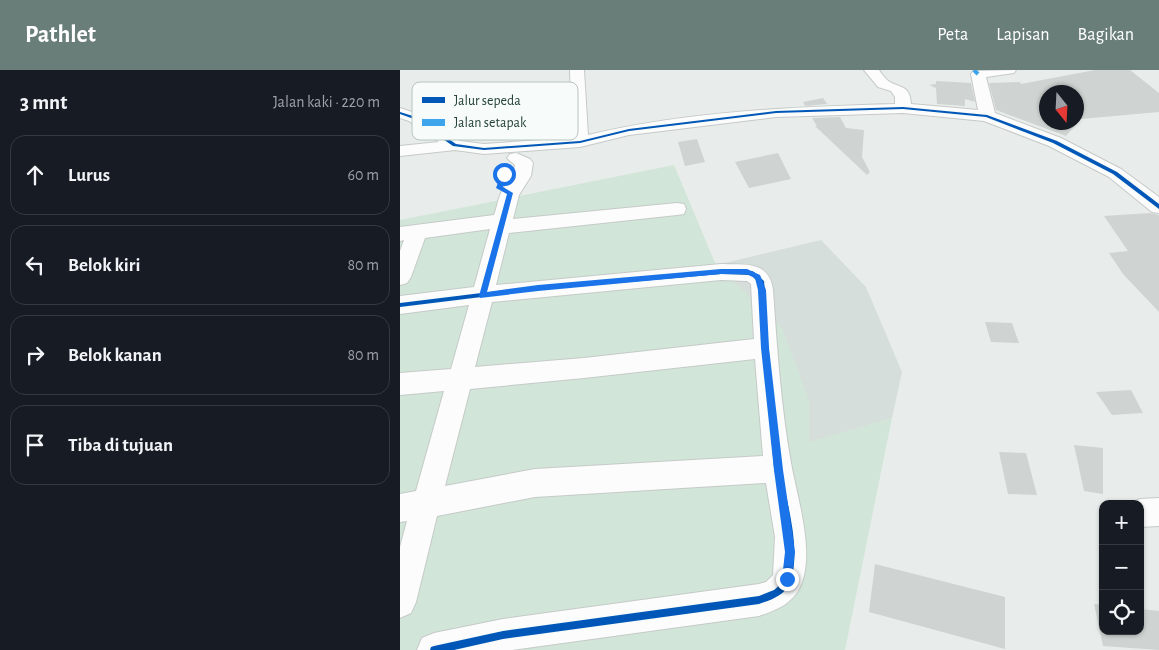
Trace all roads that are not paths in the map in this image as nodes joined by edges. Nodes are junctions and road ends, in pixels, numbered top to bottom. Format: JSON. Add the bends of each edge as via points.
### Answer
{"nodes":[{"id":1,"x":871,"y":70,"type":"edge"},
{"id":2,"x":1009,"y":70,"type":"edge"},
{"id":3,"x":976,"y":72,"type":"edge"},
{"id":4,"x":578,"y":94,"type":"edge"},
{"id":5,"x":903,"y":108,"type":"junction"},
{"id":6,"x":400,"y":113,"type":"edge"},
{"id":7,"x":987,"y":116,"type":"junction"},
{"id":8,"x":412,"y":117,"type":"edge"},
{"id":9,"x":447,"y":140,"type":"edge"},
{"id":10,"x":580,"y":142,"type":"junction"},
{"id":11,"x":455,"y":145,"type":"junction"},
{"id":12,"x":400,"y":151,"type":"edge"},
{"id":13,"x":441,"y":157,"type":"dead end"},
{"id":14,"x":400,"y":163,"type":"edge"},
{"id":15,"x":511,"y":168,"type":"junction"},
{"id":16,"x":1159,"y":207,"type":"edge"},
{"id":17,"x":676,"y":209,"type":"dead end"},
{"id":18,"x":502,"y":224,"type":"junction"},
{"id":19,"x":409,"y":232,"type":"edge"},
{"id":20,"x":400,"y":277,"type":"edge"},
{"id":21,"x":483,"y":296,"type":"junction"},
{"id":22,"x":400,"y":304,"type":"edge"},
{"id":23,"x":765,"y":348,"type":"junction"},
{"id":24,"x":460,"y":378,"type":"junction"},
{"id":25,"x":400,"y":384,"type":"edge"},
{"id":26,"x":778,"y":470,"type":"junction"},
{"id":27,"x":427,"y":504,"type":"junction"},
{"id":28,"x":400,"y":508,"type":"edge"},
{"id":29,"x":1159,"y":512,"type":"edge"},
{"id":30,"x":1144,"y":513,"type":"edge"},
{"id":31,"x":400,"y":602,"type":"edge"},
{"id":32,"x":434,"y":650,"type":"edge"}],
"edges":[{"from":1,"to":5,"type":"street","via":[[883,84],[896,88],[903,96]]},
{"from":2,"to":3,"type":"street"},
{"from":3,"to":7,"type":"street"},
{"from":4,"to":10,"type":"street"},
{"from":5,"to":7,"type":"street"},
{"from":5,"to":10,"type":"street","via":[[737,116],[628,130]]},
{"from":6,"to":8,"type":"street"},
{"from":7,"to":16,"type":"street","via":[[1055,142],[1108,169]]},
{"from":9,"to":11,"type":"street"},
{"from":10,"to":15,"type":"street"},
{"from":11,"to":12,"type":"street"},
{"from":11,"to":15,"type":"street","via":[[484,149]]},
{"from":13,"to":14,"type":"street"},
{"from":15,"to":18,"type":"street"},
{"from":17,"to":18,"type":"street"},
{"from":18,"to":19,"type":"street"},
{"from":18,"to":21,"type":"street"},
{"from":19,"to":20,"type":"street"},
{"from":21,"to":22,"type":"street"},
{"from":21,"to":23,"type":"street","via":[[538,288],[747,272],[758,276],[761,281]]},
{"from":21,"to":24,"type":"street"},
{"from":23,"to":24,"type":"street"},
{"from":23,"to":26,"type":"street"},
{"from":24,"to":25,"type":"street"},
{"from":24,"to":27,"type":"street"},
{"from":26,"to":27,"type":"street","via":[[535,483]]},
{"from":26,"to":32,"type":"street","via":[[790,552],[787,579],[777,594],[760,600],[503,635]]},
{"from":27,"to":28,"type":"street"},
{"from":27,"to":31,"type":"street"},
{"from":29,"to":30,"type":"street"}]}
